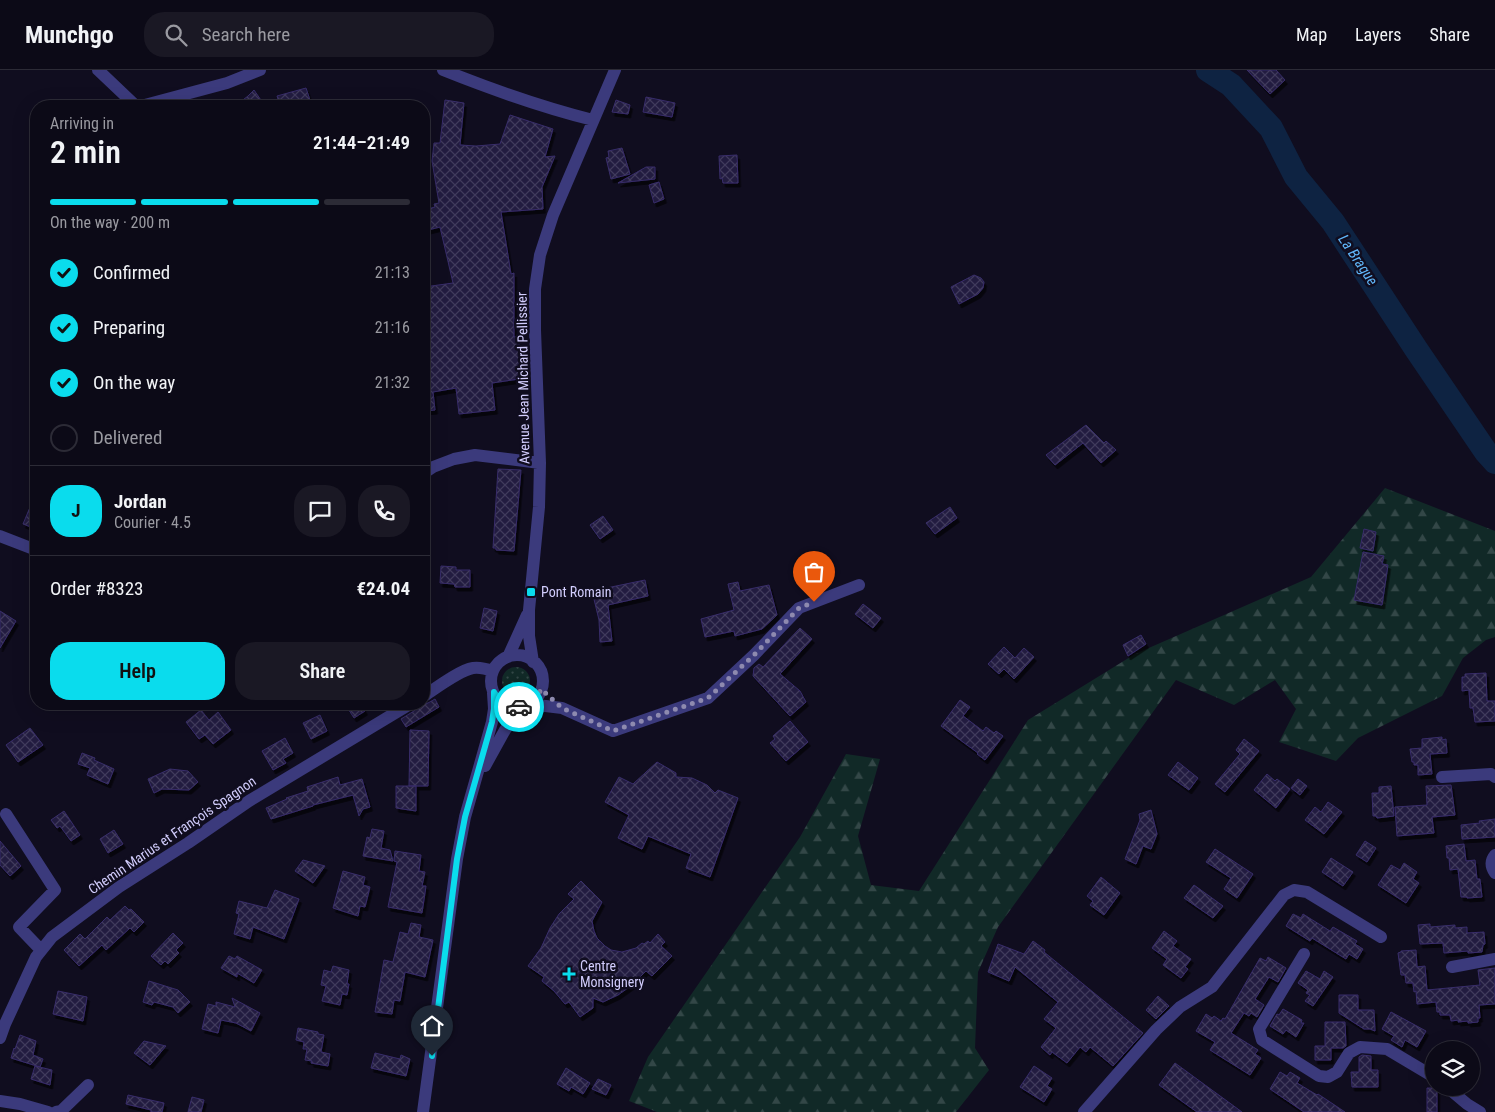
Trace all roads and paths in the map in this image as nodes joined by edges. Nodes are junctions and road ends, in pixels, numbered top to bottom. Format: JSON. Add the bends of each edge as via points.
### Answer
{"nodes":[{"id":1,"x":98,"y":70,"type":"edge"},
{"id":2,"x":260,"y":70,"type":"edge"},
{"id":3,"x":443,"y":70,"type":"edge"},
{"id":4,"x":614,"y":70,"type":"edge"},
{"id":5,"x":130,"y":100,"type":"edge"},
{"id":6,"x":163,"y":100,"type":"edge"},
{"id":7,"x":593,"y":120,"type":"junction"},
{"id":8,"x":540,"y":463,"type":"junction"},
{"id":9,"x":430,"y":469,"type":"edge"},
{"id":10,"x":0,"y":536,"type":"edge"},
{"id":11,"x":30,"y":548,"type":"edge"},
{"id":12,"x":859,"y":586,"type":"dead end"},
{"id":13,"x":529,"y":610,"type":"junction"},
{"id":14,"x":508,"y":657,"type":"junction"},
{"id":15,"x":533,"y":662,"type":"junction"},
{"id":16,"x":493,"y":671,"type":"junction"},
{"id":17,"x":541,"y":689,"type":"junction"},
{"id":18,"x":430,"y":692,"type":"edge"},
{"id":19,"x":494,"y":692,"type":"junction"},
{"id":20,"x":526,"y":705,"type":"junction"},
{"id":21,"x":562,"y":708,"type":"junction"},
{"id":22,"x":400,"y":710,"type":"edge"},
{"id":23,"x":1442,"y":777,"type":"dead end"},
{"id":24,"x":1495,"y":777,"type":"edge"},
{"id":25,"x":475,"y":783,"type":"junction"},
{"id":26,"x":6,"y":814,"type":"dead end"},
{"id":27,"x":1495,"y":855,"type":"edge"},
{"id":28,"x":1495,"y":874,"type":"edge"},
{"id":29,"x":1381,"y":937,"type":"dead end"},
{"id":30,"x":41,"y":950,"type":"junction"},
{"id":31,"x":1304,"y":954,"type":"dead end"},
{"id":32,"x":1495,"y":960,"type":"edge"},
{"id":33,"x":1452,"y":967,"type":"dead end"},
{"id":34,"x":0,"y":1038,"type":"edge"},
{"id":35,"x":1425,"y":1072,"type":"edge"},
{"id":36,"x":88,"y":1085,"type":"dead end"},
{"id":37,"x":1458,"y":1096,"type":"edge"},
{"id":38,"x":0,"y":1101,"type":"edge"},
{"id":39,"x":48,"y":1112,"type":"edge"},
{"id":40,"x":56,"y":1112,"type":"edge"},
{"id":41,"x":423,"y":1112,"type":"edge"},
{"id":42,"x":1084,"y":1112,"type":"edge"},
{"id":43,"x":1480,"y":1112,"type":"edge"}],
"edges":[{"from":1,"to":5,"type":"street"},
{"from":2,"to":6,"type":"street","via":[[227,83]]},
{"from":3,"to":7,"type":"street","via":[[550,109]]},
{"from":4,"to":7,"type":"street","name":"Avenue Jean Michard Pellissier"},
{"from":7,"to":8,"type":"street","name":"Avenue Jean Michard Pellissier","via":[[553,215],[540,255],[535,297]]},
{"from":8,"to":9,"type":"street","via":[[475,455]]},
{"from":8,"to":13,"type":"street","name":"Avenue Jean Michard Pellissier"},
{"from":10,"to":11,"type":"street"},
{"from":12,"to":21,"type":"street","via":[[799,608],[708,698],[613,731]]},
{"from":13,"to":14,"type":"street","name":"Avenue Jean Michard Pellissier"},
{"from":13,"to":15,"type":"street","name":"Avenue Jean Michard Pellissier"},
{"from":14,"to":15,"type":"street","via":[[521,656]]},
{"from":14,"to":16,"type":"street"},
{"from":15,"to":17,"type":"street","via":[[542,676]]},
{"from":16,"to":18,"type":"street","via":[[474,668]]},
{"from":16,"to":19,"type":"street","via":[[491,685]]},
{"from":17,"to":20,"type":"street"},
{"from":17,"to":21,"type":"street"},
{"from":19,"to":20,"type":"street","via":[[503,703],[516,707]]},
{"from":19,"to":25,"type":"street","via":[[492,722]]},
{"from":20,"to":21,"type":"street"},
{"from":20,"to":25,"type":"street","via":[[505,730]]},
{"from":22,"to":30,"type":"street","name":"Chemin Marius et François Spagnon","via":[[249,800],[119,887],[52,937]]},
{"from":23,"to":24,"type":"street","via":[[1491,774]]},
{"from":25,"to":41,"type":"street","via":[[457,859]]},
{"from":26,"to":30,"type":"street","via":[[55,890],[19,927]]},
{"from":27,"to":28,"type":"street","via":[[1491,866]]},
{"from":29,"to":42,"type":"street","via":[[1307,892],[1294,890],[1284,895],[1212,987],[1180,1007],[1162,1024]]},
{"from":30,"to":34,"type":"street","name":"Chemin Marius et François Spagnon"},
{"from":31,"to":35,"type":"street","via":[[1258,1029],[1262,1040],[1319,1076],[1328,1077],[1337,1072],[1350,1052],[1360,1047],[1387,1049]]},
{"from":32,"to":33,"type":"street"},
{"from":36,"to":40,"type":"street"},
{"from":37,"to":43,"type":"street"},
{"from":38,"to":39,"type":"street"}]}
